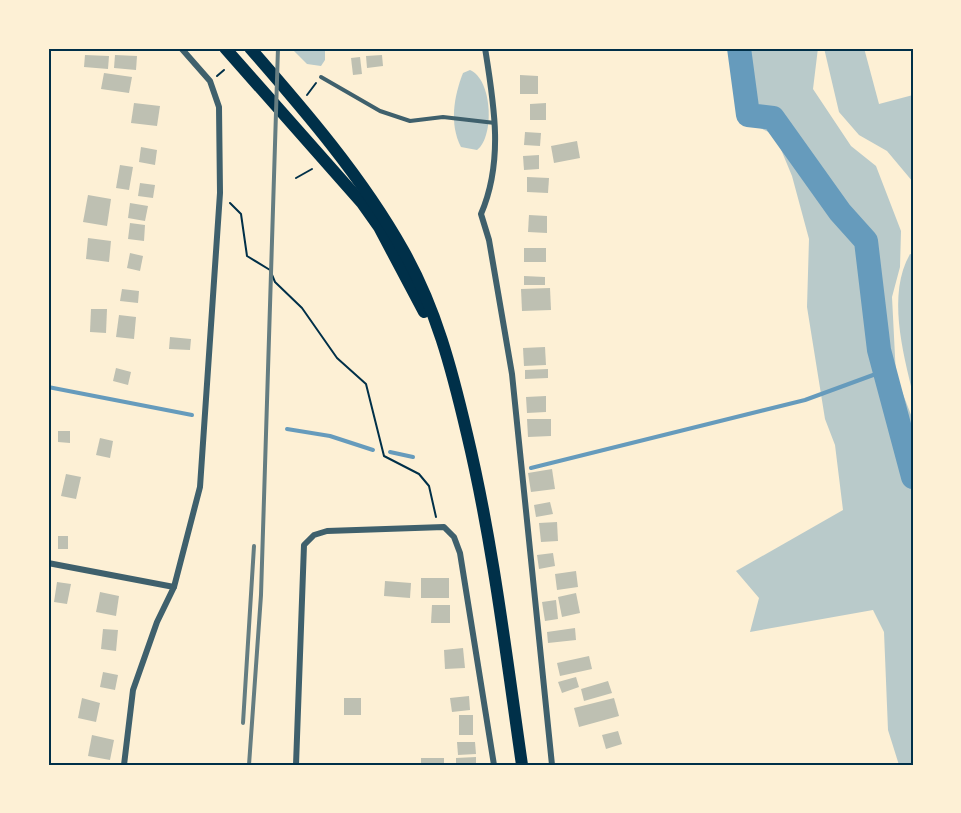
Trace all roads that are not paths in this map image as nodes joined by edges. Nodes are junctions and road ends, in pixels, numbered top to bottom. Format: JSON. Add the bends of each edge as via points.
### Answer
{"nodes":[{"id":1,"x":181,"y":48,"type":"edge"},
{"id":2,"x":250,"y":48,"type":"edge"},
{"id":3,"x":486,"y":48,"type":"edge"},
{"id":4,"x":227,"y":51,"type":"edge"},
{"id":5,"x":321,"y":76,"type":"road end"},
{"id":6,"x":496,"y":123,"type":"junction"},
{"id":7,"x":463,"y":414,"type":"junction"},
{"id":8,"x":48,"y":563,"type":"edge"},
{"id":9,"x":174,"y":587,"type":"junction"},
{"id":10,"x":124,"y":765,"type":"edge"},
{"id":11,"x":296,"y":765,"type":"edge"},
{"id":12,"x":494,"y":765,"type":"edge"},
{"id":13,"x":522,"y":765,"type":"edge"},
{"id":14,"x":552,"y":765,"type":"edge"}],
"edges":[{"from":1,"to":9,"type":"street","via":[[217,95],[220,193],[200,487]]},
{"from":2,"to":7,"type":"main road","via":[[302,101],[404,251],[447,349]]},
{"from":3,"to":6,"type":"street"},
{"from":4,"to":7,"type":"main road","via":[[362,203],[426,315]]},
{"from":5,"to":6,"type":"lane","via":[[380,111],[410,121],[443,117]]},
{"from":6,"to":14,"type":"street","via":[[491,190],[481,214],[512,374]]},
{"from":7,"to":13,"type":"main road","via":[[485,509]]},
{"from":8,"to":9,"type":"street"},
{"from":9,"to":10,"type":"street","via":[[133,690]]},
{"from":11,"to":12,"type":"street","via":[[304,545],[327,531],[444,527],[454,537],[460,553]]}]}
